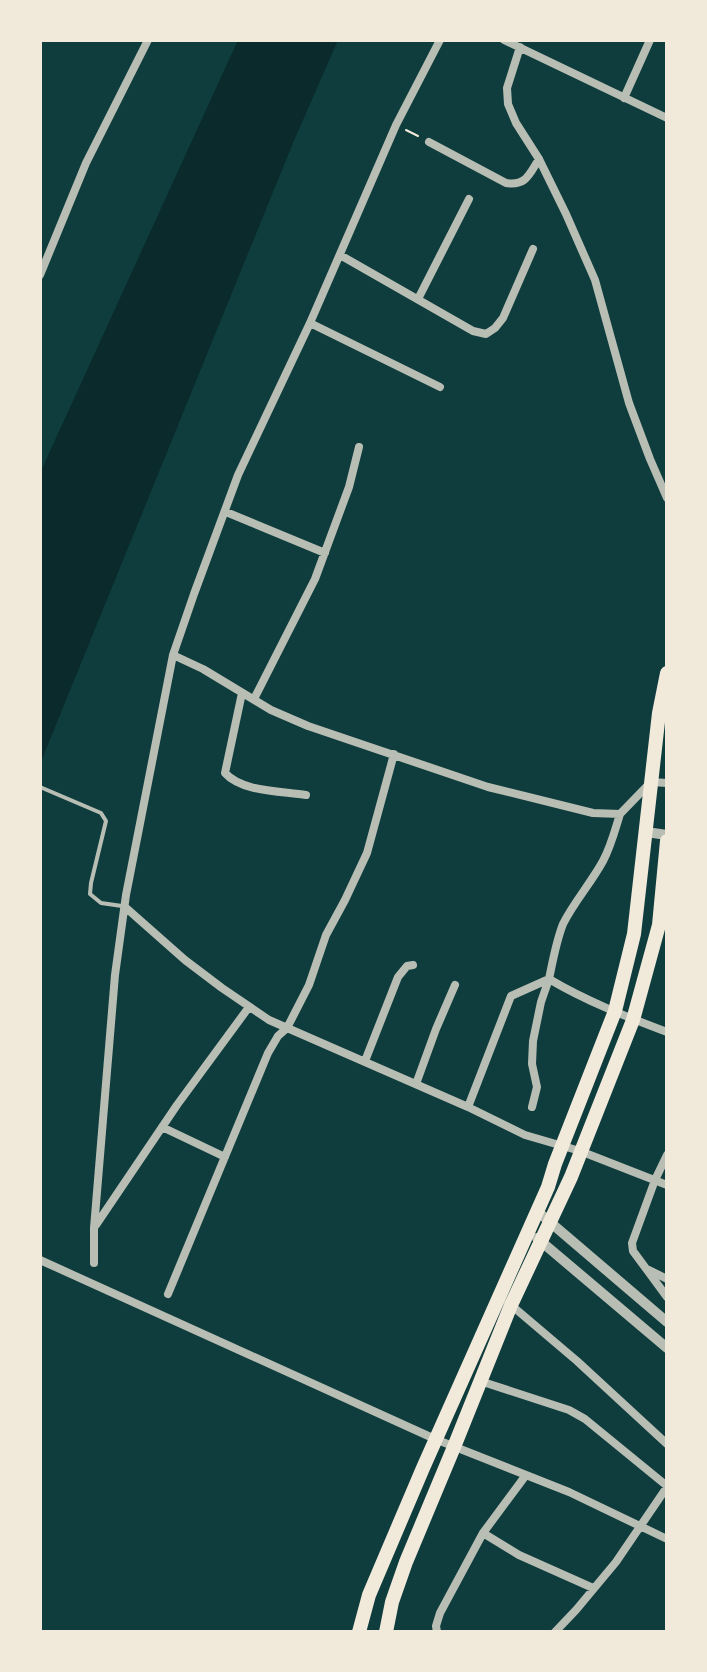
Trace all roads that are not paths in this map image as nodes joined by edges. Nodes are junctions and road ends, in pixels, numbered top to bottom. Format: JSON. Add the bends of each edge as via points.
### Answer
{"nodes":[{"id":1,"x":148,"y":40,"type":"edge"},
{"id":2,"x":440,"y":40,"type":"edge"},
{"id":3,"x":504,"y":40,"type":"edge"},
{"id":4,"x":650,"y":40,"type":"edge"},
{"id":5,"x":520,"y":47,"type":"junction"},
{"id":6,"x":624,"y":98,"type":"junction"},
{"id":7,"x":667,"y":118,"type":"edge"},
{"id":8,"x":429,"y":142,"type":"road end"},
{"id":9,"x":539,"y":159,"type":"junction"},
{"id":10,"x":469,"y":199,"type":"dead end"},
{"id":11,"x":533,"y":249,"type":"dead end"},
{"id":12,"x":340,"y":255,"type":"junction"},
{"id":13,"x":40,"y":275,"type":"edge"},
{"id":14,"x":418,"y":299,"type":"junction"},
{"id":15,"x":310,"y":323,"type":"junction"},
{"id":16,"x":440,"y":387,"type":"dead end"},
{"id":17,"x":359,"y":447,"type":"dead end"},
{"id":18,"x":667,"y":498,"type":"edge"},
{"id":19,"x":226,"y":512,"type":"junction"},
{"id":20,"x":325,"y":553,"type":"junction"},
{"id":21,"x":173,"y":655,"type":"junction"},
{"id":22,"x":667,"y":673,"type":"edge"},
{"id":23,"x":242,"y":693,"type":"junction"},
{"id":24,"x":254,"y":699,"type":"junction"},
{"id":25,"x":394,"y":754,"type":"junction"},
{"id":26,"x":651,"y":782,"type":"junction"},
{"id":27,"x":667,"y":783,"type":"edge"},
{"id":28,"x":40,"y":787,"type":"edge"},
{"id":29,"x":306,"y":795,"type":"dead end"},
{"id":30,"x":620,"y":814,"type":"junction"},
{"id":31,"x":646,"y":832,"type":"junction"},
{"id":32,"x":667,"y":835,"type":"edge"},
{"id":33,"x":667,"y":841,"type":"edge"},
{"id":34,"x":643,"y":870,"type":"junction"},
{"id":35,"x":666,"y":871,"type":"edge"},
{"id":36,"x":125,"y":907,"type":"junction"},
{"id":37,"x":413,"y":965,"type":"dead end"},
{"id":38,"x":549,"y":979,"type":"junction"},
{"id":39,"x":455,"y":985,"type":"dead end"},
{"id":40,"x":249,"y":1007,"type":"junction"},
{"id":41,"x":615,"y":1011,"type":"junction"},
{"id":42,"x":633,"y":1020,"type":"junction"},
{"id":43,"x":287,"y":1028,"type":"junction"},
{"id":44,"x":667,"y":1032,"type":"edge"},
{"id":45,"x":365,"y":1061,"type":"junction"},
{"id":46,"x":416,"y":1084,"type":"junction"},
{"id":47,"x":468,"y":1107,"type":"junction"},
{"id":48,"x":532,"y":1107,"type":"dead end"},
{"id":49,"x":162,"y":1127,"type":"junction"},
{"id":50,"x":562,"y":1146,"type":"junction"},
{"id":51,"x":580,"y":1151,"type":"junction"},
{"id":52,"x":667,"y":1155,"type":"edge"},
{"id":53,"x":225,"y":1157,"type":"junction"},
{"id":54,"x":655,"y":1180,"type":"junction"},
{"id":55,"x":667,"y":1185,"type":"edge"},
{"id":56,"x":537,"y":1211,"type":"junction"},
{"id":57,"x":550,"y":1220,"type":"junction"},
{"id":58,"x":94,"y":1228,"type":"junction"},
{"id":59,"x":528,"y":1232,"type":"junction"},
{"id":60,"x":541,"y":1241,"type":"junction"},
{"id":61,"x":40,"y":1260,"type":"edge"},
{"id":62,"x":94,"y":1263,"type":"dead end"},
{"id":63,"x":649,"y":1270,"type":"junction"},
{"id":64,"x":667,"y":1279,"type":"edge"},
{"id":65,"x":168,"y":1294,"type":"dead end"},
{"id":66,"x":667,"y":1297,"type":"edge"},
{"id":67,"x":511,"y":1305,"type":"junction"},
{"id":68,"x":667,"y":1322,"type":"edge"},
{"id":69,"x":667,"y":1348,"type":"edge"},
{"id":70,"x":479,"y":1381,"type":"junction"},
{"id":71,"x":435,"y":1439,"type":"junction"},
{"id":72,"x":667,"y":1444,"type":"edge"},
{"id":73,"x":454,"y":1447,"type":"junction"},
{"id":74,"x":526,"y":1475,"type":"junction"},
{"id":75,"x":667,"y":1487,"type":"edge"},
{"id":76,"x":640,"y":1525,"type":"junction"},
{"id":77,"x":483,"y":1533,"type":"junction"},
{"id":78,"x":667,"y":1539,"type":"edge"},
{"id":79,"x":593,"y":1588,"type":"junction"},
{"id":80,"x":359,"y":1632,"type":"edge"},
{"id":81,"x":386,"y":1632,"type":"edge"},
{"id":82,"x":437,"y":1632,"type":"edge"},
{"id":83,"x":555,"y":1632,"type":"edge"}],
"edges":[{"from":1,"to":13,"type":"street","via":[[86,163]]},
{"from":2,"to":12,"type":"street","via":[[396,125]]},
{"from":3,"to":5,"type":"street"},
{"from":4,"to":6,"type":"street"},
{"from":5,"to":6,"type":"street"},
{"from":5,"to":9,"type":"street","via":[[507,88],[508,104]]},
{"from":6,"to":7,"type":"street"},
{"from":8,"to":9,"type":"street","via":[[517,185]]},
{"from":9,"to":18,"type":"street","via":[[595,280],[629,403]]},
{"from":10,"to":14,"type":"street"},
{"from":11,"to":14,"type":"street","via":[[503,318],[486,334]]},
{"from":12,"to":14,"type":"street"},
{"from":12,"to":15,"type":"street"},
{"from":15,"to":16,"type":"street"},
{"from":15,"to":19,"type":"street","via":[[238,475]]},
{"from":17,"to":20,"type":"street"},
{"from":19,"to":20,"type":"street"},
{"from":19,"to":21,"type":"street"},
{"from":20,"to":24,"type":"street"},
{"from":21,"to":23,"type":"street"},
{"from":21,"to":36,"type":"street"},
{"from":22,"to":26,"type":"main road"},
{"from":23,"to":24,"type":"street"},
{"from":23,"to":29,"type":"street","via":[[225,773],[243,786]]},
{"from":24,"to":25,"type":"street","via":[[308,726]]},
{"from":25,"to":30,"type":"street","via":[[488,787],[593,813]]},
{"from":25,"to":43,"type":"street","via":[[367,853]]},
{"from":26,"to":27,"type":"street"},
{"from":26,"to":30,"type":"street"},
{"from":26,"to":31,"type":"main road"},
{"from":28,"to":36,"type":"lane","via":[[101,813],[106,821],[90,894],[101,903]]},
{"from":30,"to":38,"type":"street","via":[[602,864],[564,923]]},
{"from":31,"to":32,"type":"street"},
{"from":31,"to":34,"type":"main road"},
{"from":33,"to":35,"type":"main road"},
{"from":34,"to":35,"type":"street"},
{"from":34,"to":41,"type":"main road"},
{"from":35,"to":42,"type":"main road","via":[[659,925]]},
{"from":36,"to":40,"type":"street"},
{"from":36,"to":58,"type":"street"},
{"from":37,"to":45,"type":"street","via":[[398,977]]},
{"from":38,"to":41,"type":"street"},
{"from":38,"to":47,"type":"street","via":[[511,996]]},
{"from":38,"to":48,"type":"street","via":[[533,1041],[537,1087]]},
{"from":39,"to":46,"type":"street"},
{"from":40,"to":43,"type":"street"},
{"from":40,"to":49,"type":"street"},
{"from":41,"to":42,"type":"street"},
{"from":41,"to":50,"type":"main road"},
{"from":42,"to":44,"type":"street"},
{"from":42,"to":51,"type":"main road"},
{"from":43,"to":45,"type":"street"},
{"from":43,"to":53,"type":"street","via":[[268,1053]]},
{"from":45,"to":46,"type":"street"},
{"from":46,"to":47,"type":"street"},
{"from":47,"to":50,"type":"street","via":[[525,1135]]},
{"from":49,"to":53,"type":"street"},
{"from":49,"to":58,"type":"street"},
{"from":50,"to":51,"type":"street"},
{"from":50,"to":56,"type":"main road"},
{"from":51,"to":54,"type":"street"},
{"from":51,"to":57,"type":"main road"},
{"from":52,"to":54,"type":"street"},
{"from":53,"to":65,"type":"street"},
{"from":54,"to":55,"type":"street"},
{"from":54,"to":63,"type":"street","via":[[632,1243]]},
{"from":56,"to":57,"type":"street"},
{"from":56,"to":59,"type":"main road"},
{"from":57,"to":60,"type":"main road"},
{"from":57,"to":68,"type":"street"},
{"from":58,"to":62,"type":"street"},
{"from":59,"to":60,"type":"street"},
{"from":59,"to":71,"type":"main road"},
{"from":60,"to":67,"type":"main road"},
{"from":60,"to":69,"type":"street"},
{"from":61,"to":71,"type":"street"},
{"from":63,"to":64,"type":"street"},
{"from":63,"to":66,"type":"street"},
{"from":67,"to":70,"type":"main road"},
{"from":67,"to":72,"type":"street"},
{"from":70,"to":73,"type":"main road"},
{"from":70,"to":75,"type":"street","via":[[585,1419]]},
{"from":71,"to":73,"type":"street"},
{"from":71,"to":80,"type":"main road","via":[[369,1595]]},
{"from":73,"to":74,"type":"street"},
{"from":73,"to":81,"type":"main road","via":[[406,1562]]},
{"from":74,"to":76,"type":"street"},
{"from":74,"to":77,"type":"street"},
{"from":75,"to":76,"type":"street"},
{"from":76,"to":78,"type":"street"},
{"from":76,"to":79,"type":"street"},
{"from":77,"to":79,"type":"street"},
{"from":77,"to":82,"type":"street","via":[[440,1613]]},
{"from":79,"to":83,"type":"street"}]}
